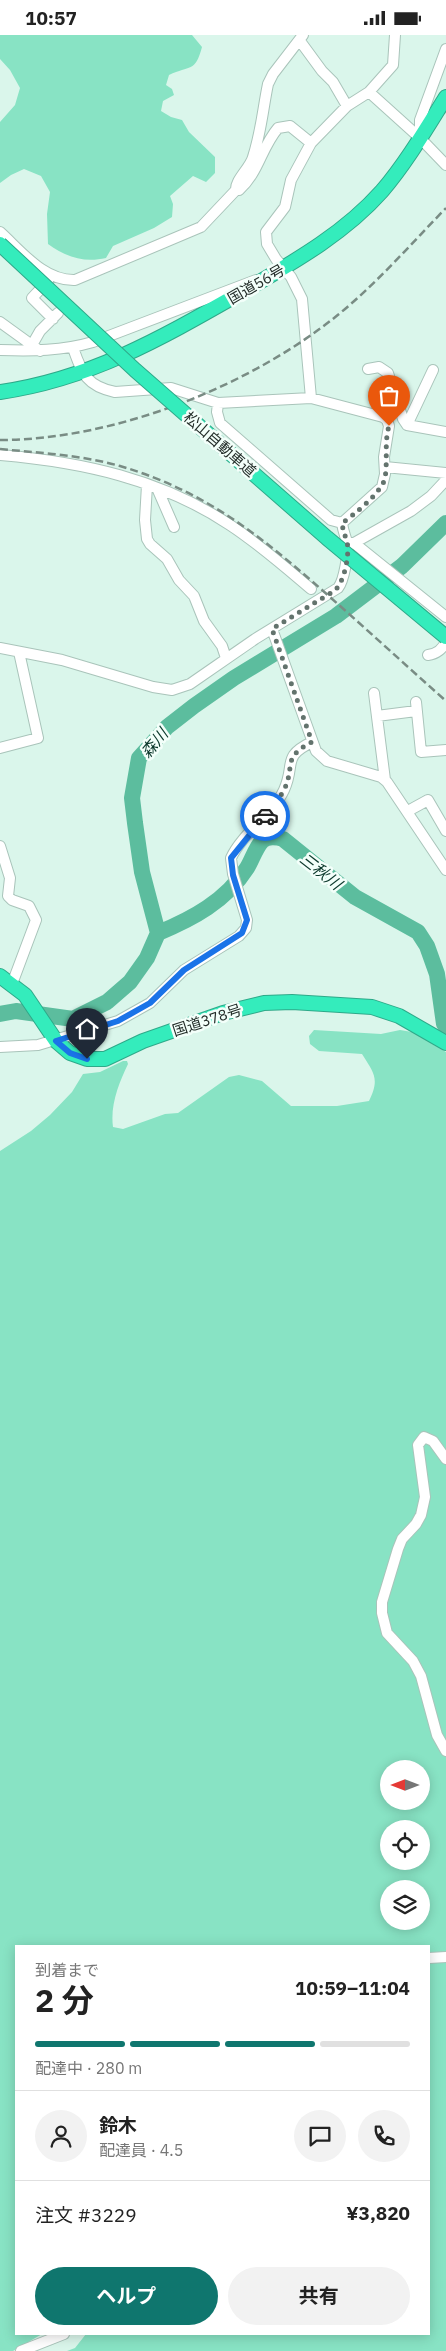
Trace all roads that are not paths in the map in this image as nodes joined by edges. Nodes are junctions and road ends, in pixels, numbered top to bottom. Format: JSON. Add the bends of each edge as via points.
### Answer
{"nodes":[{"id":1,"x":396,"y":35,"type":"edge"},
{"id":2,"x":302,"y":38,"type":"edge"},
{"id":3,"x":446,"y":49,"type":"edge"},
{"id":4,"x":369,"y":92,"type":"junction"},
{"id":5,"x":446,"y":97,"type":"edge"},
{"id":6,"x":347,"y":106,"type":"junction"},
{"id":7,"x":420,"y":138,"type":"junction"},
{"id":8,"x":311,"y":143,"type":"junction"},
{"id":9,"x":446,"y":165,"type":"edge"},
{"id":10,"x":236,"y":190,"type":"junction"},
{"id":11,"x":0,"y":232,"type":"edge"},
{"id":12,"x":0,"y":244,"type":"edge"},
{"id":13,"x":285,"y":268,"type":"junction"},
{"id":14,"x":270,"y":276,"type":"junction"},
{"id":15,"x":52,"y":277,"type":"junction"},
{"id":16,"x":0,"y":322,"type":"edge"},
{"id":17,"x":36,"y":348,"type":"junction"},
{"id":18,"x":73,"y":348,"type":"junction"},
{"id":19,"x":0,"y":350,"type":"edge"},
{"id":20,"x":368,"y":369,"type":"dead end"},
{"id":21,"x":433,"y":371,"type":"dead end"},
{"id":22,"x":82,"y":373,"type":"junction"},
{"id":23,"x":3,"y":391,"type":"edge"},
{"id":24,"x":311,"y":398,"type":"junction"},
{"id":25,"x":218,"y":403,"type":"junction"},
{"id":26,"x":408,"y":425,"type":"junction"},
{"id":27,"x":446,"y":433,"type":"edge"},
{"id":28,"x":0,"y":455,"type":"edge"},
{"id":29,"x":385,"y":467,"type":"junction"},
{"id":30,"x":446,"y":473,"type":"edge"},
{"id":31,"x":446,"y":480,"type":"edge"},
{"id":32,"x":152,"y":486,"type":"junction"},
{"id":33,"x":342,"y":523,"type":"junction"},
{"id":34,"x":174,"y":527,"type":"dead end"},
{"id":35,"x":351,"y":543,"type":"junction"},
{"id":36,"x":311,"y":589,"type":"dead end"},
{"id":37,"x":446,"y":617,"type":"edge"},
{"id":38,"x":273,"y":633,"type":"junction"},
{"id":39,"x":446,"y":637,"type":"edge"},
{"id":40,"x":446,"y":641,"type":"edge"},
{"id":41,"x":0,"y":648,"type":"edge"},
{"id":42,"x":19,"y":652,"type":"junction"},
{"id":43,"x":428,"y":655,"type":"dead end"},
{"id":44,"x":226,"y":658,"type":"junction"},
{"id":45,"x":374,"y":693,"type":"dead end"},
{"id":46,"x":377,"y":716,"type":"junction"},
{"id":47,"x":312,"y":742,"type":"junction"},
{"id":48,"x":0,"y":748,"type":"edge"},
{"id":49,"x":446,"y":750,"type":"edge"},
{"id":50,"x":385,"y":780,"type":"junction"},
{"id":51,"x":408,"y":811,"type":"junction"},
{"id":52,"x":446,"y":831,"type":"edge"},
{"id":53,"x":0,"y":846,"type":"edge"},
{"id":54,"x":443,"y":859,"type":"edge"},
{"id":55,"x":446,"y":870,"type":"edge"},
{"id":56,"x":0,"y":976,"type":"edge"},
{"id":57,"x":12,"y":984,"type":"junction"},
{"id":58,"x":56,"y":1041,"type":"junction"},
{"id":59,"x":446,"y":1043,"type":"edge"},
{"id":60,"x":0,"y":1047,"type":"edge"},
{"id":61,"x":446,"y":1459,"type":"edge"},
{"id":62,"x":446,"y":1751,"type":"edge"},
{"id":63,"x":446,"y":1957,"type":"edge"},
{"id":64,"x":430,"y":1959,"type":"edge"},
{"id":65,"x":61,"y":2335,"type":"edge"},
{"id":66,"x":21,"y":2351,"type":"edge"}],
"edges":[{"from":1,"to":4,"type":"street","via":[[393,65]]},
{"from":2,"to":6,"type":"street"},
{"from":2,"to":10,"type":"street","via":[[268,84],[253,157],[247,171],[236,183]]},
{"from":3,"to":7,"type":"street","via":[[420,120]]},
{"from":4,"to":6,"type":"street"},
{"from":4,"to":7,"type":"street"},
{"from":5,"to":7,"type":"highway","name":"国道56号"},
{"from":6,"to":8,"type":"street"},
{"from":7,"to":9,"type":"street"},
{"from":7,"to":13,"type":"highway","name":"国道56号","via":[[368,205]]},
{"from":8,"to":10,"type":"street","via":[[290,126],[278,128],[252,177]]},
{"from":8,"to":13,"type":"street","via":[[291,180],[286,207],[266,232],[266,243]]},
{"from":10,"to":15,"type":"street","via":[[201,227],[84,278],[66,281]]},
{"from":11,"to":15,"type":"street"},
{"from":12,"to":39,"type":"highway","name":"松山自動車道","bridge":true,"via":[[150,383]]},
{"from":13,"to":14,"type":"highway","name":"国道56号"},
{"from":13,"to":24,"type":"street","via":[[302,299]]},
{"from":14,"to":18,"type":"street"},
{"from":14,"to":22,"type":"highway","name":"国道56号","via":[[150,343]]},
{"from":15,"to":17,"type":"street","via":[[32,298],[56,316],[40,331]]},
{"from":16,"to":17,"type":"street"},
{"from":17,"to":18,"type":"street"},
{"from":17,"to":19,"type":"street"},
{"from":18,"to":22,"type":"street"},
{"from":20,"to":26,"type":"street","via":[[382,368],[388,373],[403,419]]},
{"from":21,"to":26,"type":"street"},
{"from":22,"to":23,"type":"highway","name":"国道56号"},
{"from":22,"to":25,"type":"street","via":[[88,381],[115,392],[172,388]]},
{"from":24,"to":25,"type":"street"},
{"from":24,"to":29,"type":"street","via":[[387,420]]},
{"from":25,"to":33,"type":"street","via":[[220,423],[331,520]]},
{"from":26,"to":27,"type":"street"},
{"from":28,"to":32,"type":"street","via":[[106,470]]},
{"from":29,"to":30,"type":"street"},
{"from":29,"to":33,"type":"street","via":[[382,487]]},
{"from":31,"to":35,"type":"street","via":[[416,507]]},
{"from":32,"to":34,"type":"street"},
{"from":32,"to":36,"type":"street","via":[[228,523]]},
{"from":32,"to":44,"type":"street","via":[[145,520],[147,539],[194,595],[204,621],[222,646]]},
{"from":33,"to":35,"type":"street","via":[[343,536]]},
{"from":35,"to":37,"type":"street"},
{"from":35,"to":38,"type":"street","via":[[338,588]]},
{"from":38,"to":44,"type":"street"},
{"from":38,"to":47,"type":"street"},
{"from":40,"to":43,"type":"street","via":[[437,652]]},
{"from":41,"to":42,"type":"street"},
{"from":42,"to":44,"type":"street","via":[[62,660],[172,690],[190,684]]},
{"from":42,"to":48,"type":"street","via":[[38,738]]},
{"from":45,"to":46,"type":"street"},
{"from":46,"to":49,"type":"street","via":[[416,707],[421,752]]},
{"from":46,"to":50,"type":"street"},
{"from":47,"to":50,"type":"street","via":[[327,761]]},
{"from":47,"to":58,"type":"street","via":[[297,749],[284,789],[231,858],[247,920],[242,933],[184,970],[150,1003],[118,1021]]},
{"from":50,"to":51,"type":"street"},
{"from":51,"to":52,"type":"street","via":[[428,801]]},
{"from":51,"to":54,"type":"street","via":[[423,838]]},
{"from":53,"to":57,"type":"street","via":[[10,878],[8,896],[29,906],[36,920]]},
{"from":54,"to":55,"type":"street"},
{"from":56,"to":57,"type":"highway","name":"国道378号"},
{"from":57,"to":58,"type":"highway","name":"国道378号","via":[[26,995]]},
{"from":58,"to":59,"type":"highway","name":"国道378号","via":[[77,1057],[105,1059],[148,1039],[223,1013],[264,1003],[292,1001],[372,1007],[399,1016]]},
{"from":58,"to":60,"type":"street"},
{"from":61,"to":62,"type":"street","via":[[433,1441],[424,1437],[420,1440],[425,1497],[416,1525],[402,1539],[398,1549],[382,1602],[382,1613],[386,1633],[414,1661],[421,1676],[437,1735]]},
{"from":63,"to":64,"type":"street"},
{"from":65,"to":66,"type":"street"}]}
